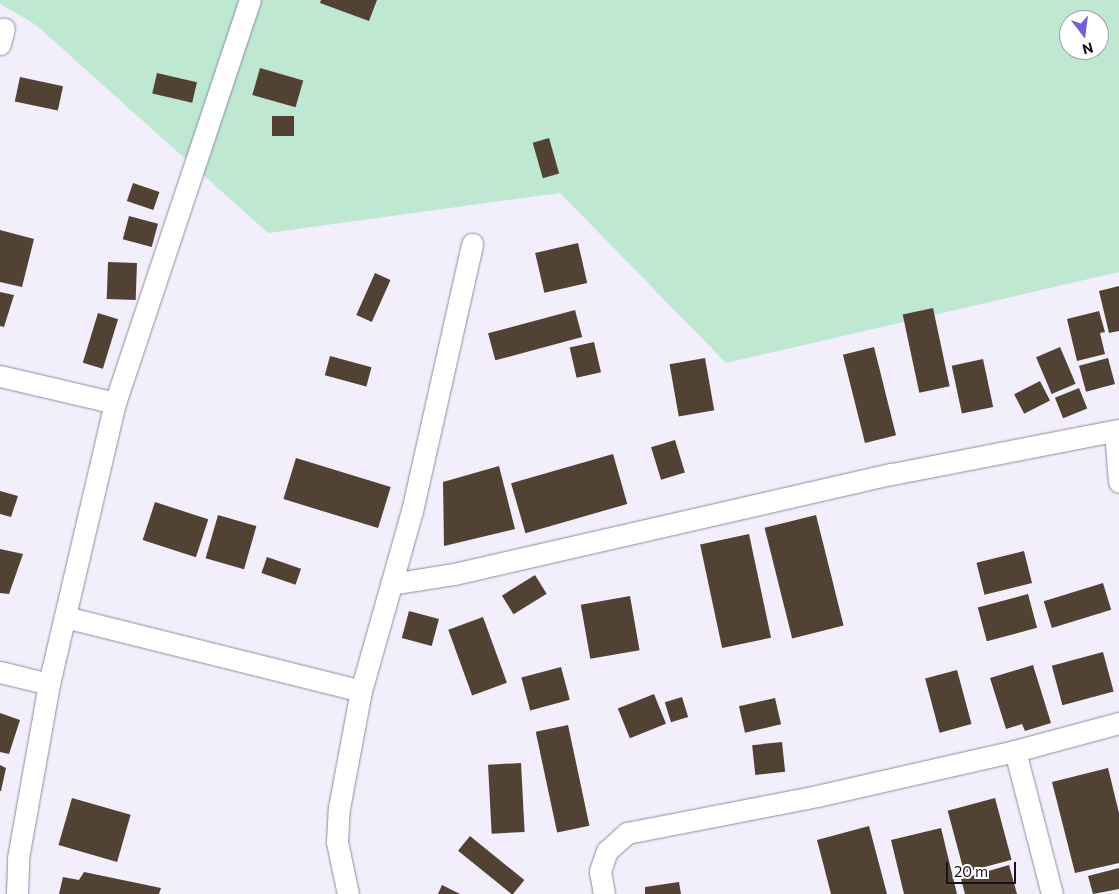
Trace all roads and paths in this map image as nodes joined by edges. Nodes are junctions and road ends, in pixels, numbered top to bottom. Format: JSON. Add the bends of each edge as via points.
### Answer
{"nodes":[{"id":1,"x":250,"y":0,"type":"edge"},
{"id":2,"x":472,"y":244,"type":"dead end"},
{"id":3,"x":0,"y":376,"type":"edge"},
{"id":4,"x":116,"y":403,"type":"junction"},
{"id":5,"x":1117,"y":430,"type":"edge"},
{"id":6,"x":1119,"y":482,"type":"edge"},
{"id":7,"x":391,"y":584,"type":"junction"},
{"id":8,"x":65,"y":617,"type":"junction"},
{"id":9,"x":0,"y":672,"type":"edge"},
{"id":10,"x":49,"y":684,"type":"junction"},
{"id":11,"x":361,"y":692,"type":"junction"},
{"id":12,"x":1119,"y":723,"type":"edge"},
{"id":13,"x":1016,"y":751,"type":"junction"},
{"id":14,"x":17,"y":894,"type":"edge"},
{"id":15,"x":348,"y":894,"type":"edge"},
{"id":16,"x":604,"y":894,"type":"edge"},
{"id":17,"x":1052,"y":894,"type":"edge"}],
"edges":[{"from":1,"to":4,"type":"street"},
{"from":2,"to":7,"type":"street","via":[[412,511]]},
{"from":3,"to":4,"type":"street"},
{"from":4,"to":8,"type":"street"},
{"from":5,"to":6,"type":"street"},
{"from":5,"to":7,"type":"street","via":[[892,474],[454,574]]},
{"from":7,"to":11,"type":"street"},
{"from":8,"to":10,"type":"street"},
{"from":8,"to":11,"type":"street","via":[[328,681]]},
{"from":9,"to":10,"type":"street"},
{"from":10,"to":14,"type":"street","via":[[18,858]]},
{"from":11,"to":15,"type":"street","via":[[339,808],[337,842]]},
{"from":12,"to":13,"type":"street"},
{"from":13,"to":16,"type":"street","via":[[817,796],[627,833],[607,851],[600,871]]},
{"from":13,"to":17,"type":"street"}]}
